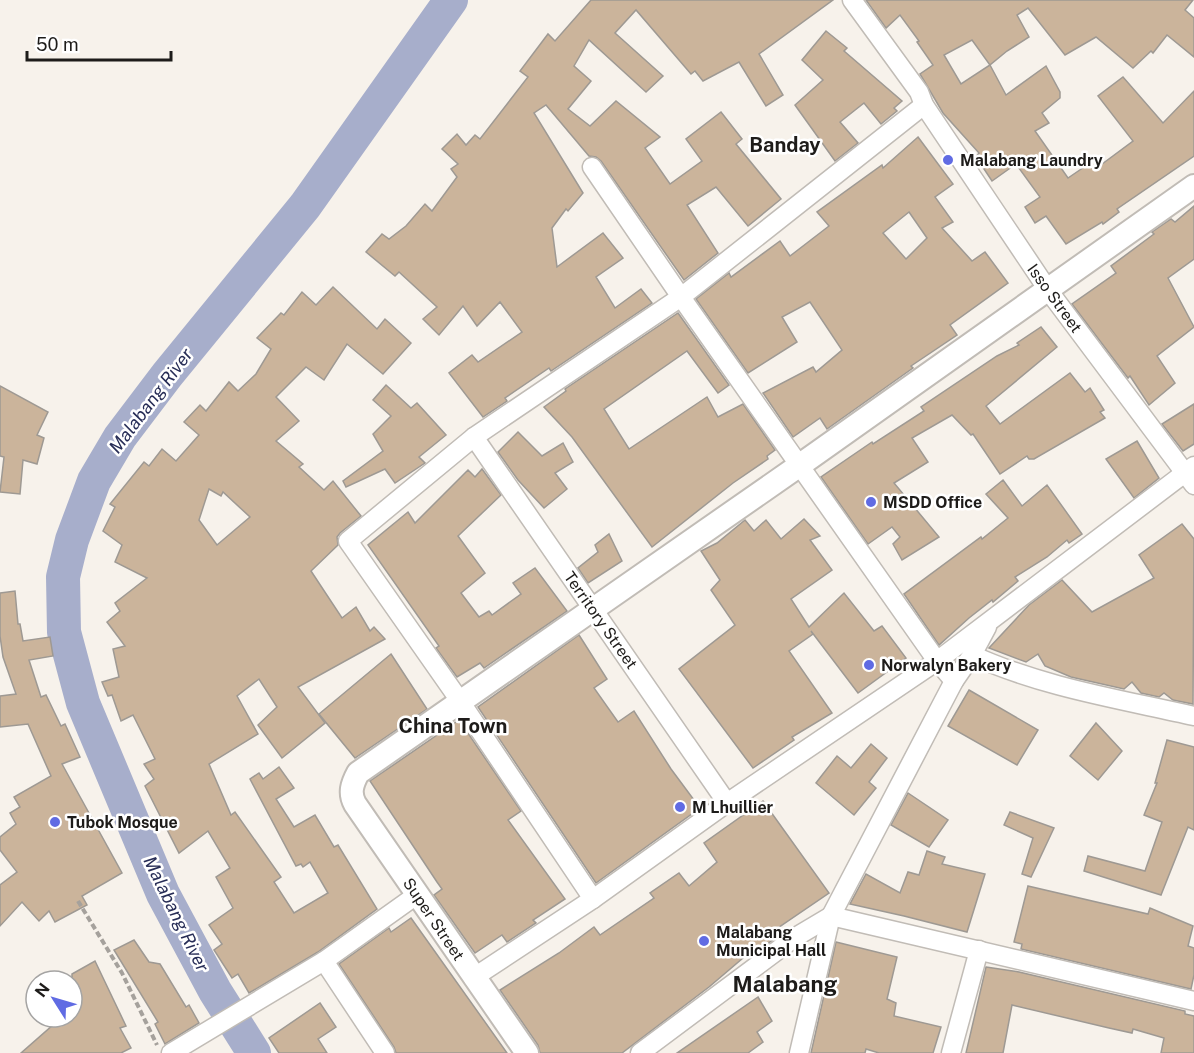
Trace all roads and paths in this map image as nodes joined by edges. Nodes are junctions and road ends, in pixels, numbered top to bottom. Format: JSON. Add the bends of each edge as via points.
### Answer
{"nodes":[{"id":1,"x":852,"y":0,"type":"edge"},
{"id":2,"x":924,"y":105,"type":"junction"},
{"id":3,"x":592,"y":167,"type":"dead end"},
{"id":4,"x":1194,"y":186,"type":"edge"},
{"id":5,"x":1048,"y":290,"type":"junction"},
{"id":6,"x":681,"y":297,"type":"junction"},
{"id":7,"x":474,"y":437,"type":"junction"},
{"id":8,"x":800,"y":465,"type":"junction"},
{"id":9,"x":1191,"y":474,"type":"edge"},
{"id":10,"x":593,"y":609,"type":"junction"},
{"id":11,"x":990,"y":621,"type":"junction"},
{"id":12,"x":972,"y":655,"type":"junction"},
{"id":13,"x":938,"y":661,"type":"junction"},
{"id":14,"x":954,"y":681,"type":"junction"},
{"id":15,"x":460,"y":700,"type":"junction"},
{"id":16,"x":1194,"y":716,"type":"edge"},
{"id":17,"x":727,"y":803,"type":"junction"},
{"id":18,"x":418,"y":894,"type":"junction"},
{"id":19,"x":593,"y":899,"type":"junction"},
{"id":20,"x":78,"y":901,"type":"dead end"},
{"id":21,"x":831,"y":916,"type":"junction"},
{"id":22,"x":979,"y":950,"type":"junction"},
{"id":23,"x":324,"y":961,"type":"junction"},
{"id":24,"x":473,"y":978,"type":"junction"},
{"id":25,"x":1194,"y":1001,"type":"edge"},
{"id":26,"x":179,"y":1048,"type":"edge"},
{"id":27,"x":161,"y":1053,"type":"edge"},
{"id":28,"x":385,"y":1053,"type":"edge"},
{"id":29,"x":527,"y":1053,"type":"edge"},
{"id":30,"x":639,"y":1053,"type":"edge"},
{"id":31,"x":799,"y":1053,"type":"edge"},
{"id":32,"x":951,"y":1053,"type":"edge"}],
"edges":[{"from":1,"to":2,"type":"street","name":"Isso Street","via":[[919,92]]},
{"from":2,"to":5,"type":"street","name":"Isso Street"},
{"from":2,"to":6,"type":"street"},
{"from":3,"to":6,"type":"street"},
{"from":4,"to":5,"type":"street"},
{"from":5,"to":8,"type":"street"},
{"from":5,"to":9,"type":"street","name":"Isso Street"},
{"from":6,"to":7,"type":"street"},
{"from":6,"to":8,"type":"street"},
{"from":7,"to":10,"type":"street","name":"Territory Street"},
{"from":7,"to":15,"type":"street","via":[[348,541]]},
{"from":8,"to":10,"type":"street"},
{"from":8,"to":13,"type":"street"},
{"from":9,"to":11,"type":"street"},
{"from":10,"to":15,"type":"street"},
{"from":10,"to":17,"type":"street","name":"Territory Street"},
{"from":11,"to":12,"type":"street"},
{"from":11,"to":13,"type":"street"},
{"from":12,"to":14,"type":"street"},
{"from":12,"to":16,"type":"street","via":[[1070,689]]},
{"from":13,"to":14,"type":"street"},
{"from":13,"to":17,"type":"street"},
{"from":14,"to":21,"type":"street"},
{"from":15,"to":18,"type":"street","name":"Super Street","via":[[363,768],[353,781],[351,797],[355,804]]},
{"from":15,"to":19,"type":"street"},
{"from":17,"to":19,"type":"street"},
{"from":18,"to":23,"type":"street"},
{"from":18,"to":24,"type":"street","name":"Super Street"},
{"from":19,"to":24,"type":"street"},
{"from":20,"to":27,"type":"path","via":[[122,973]]},
{"from":21,"to":22,"type":"street"},
{"from":21,"to":30,"type":"street","via":[[794,938]]},
{"from":21,"to":31,"type":"street"},
{"from":22,"to":25,"type":"street"},
{"from":22,"to":32,"type":"street"},
{"from":23,"to":26,"type":"street"},
{"from":23,"to":28,"type":"street"},
{"from":24,"to":29,"type":"street","name":"Super Street"}]}
